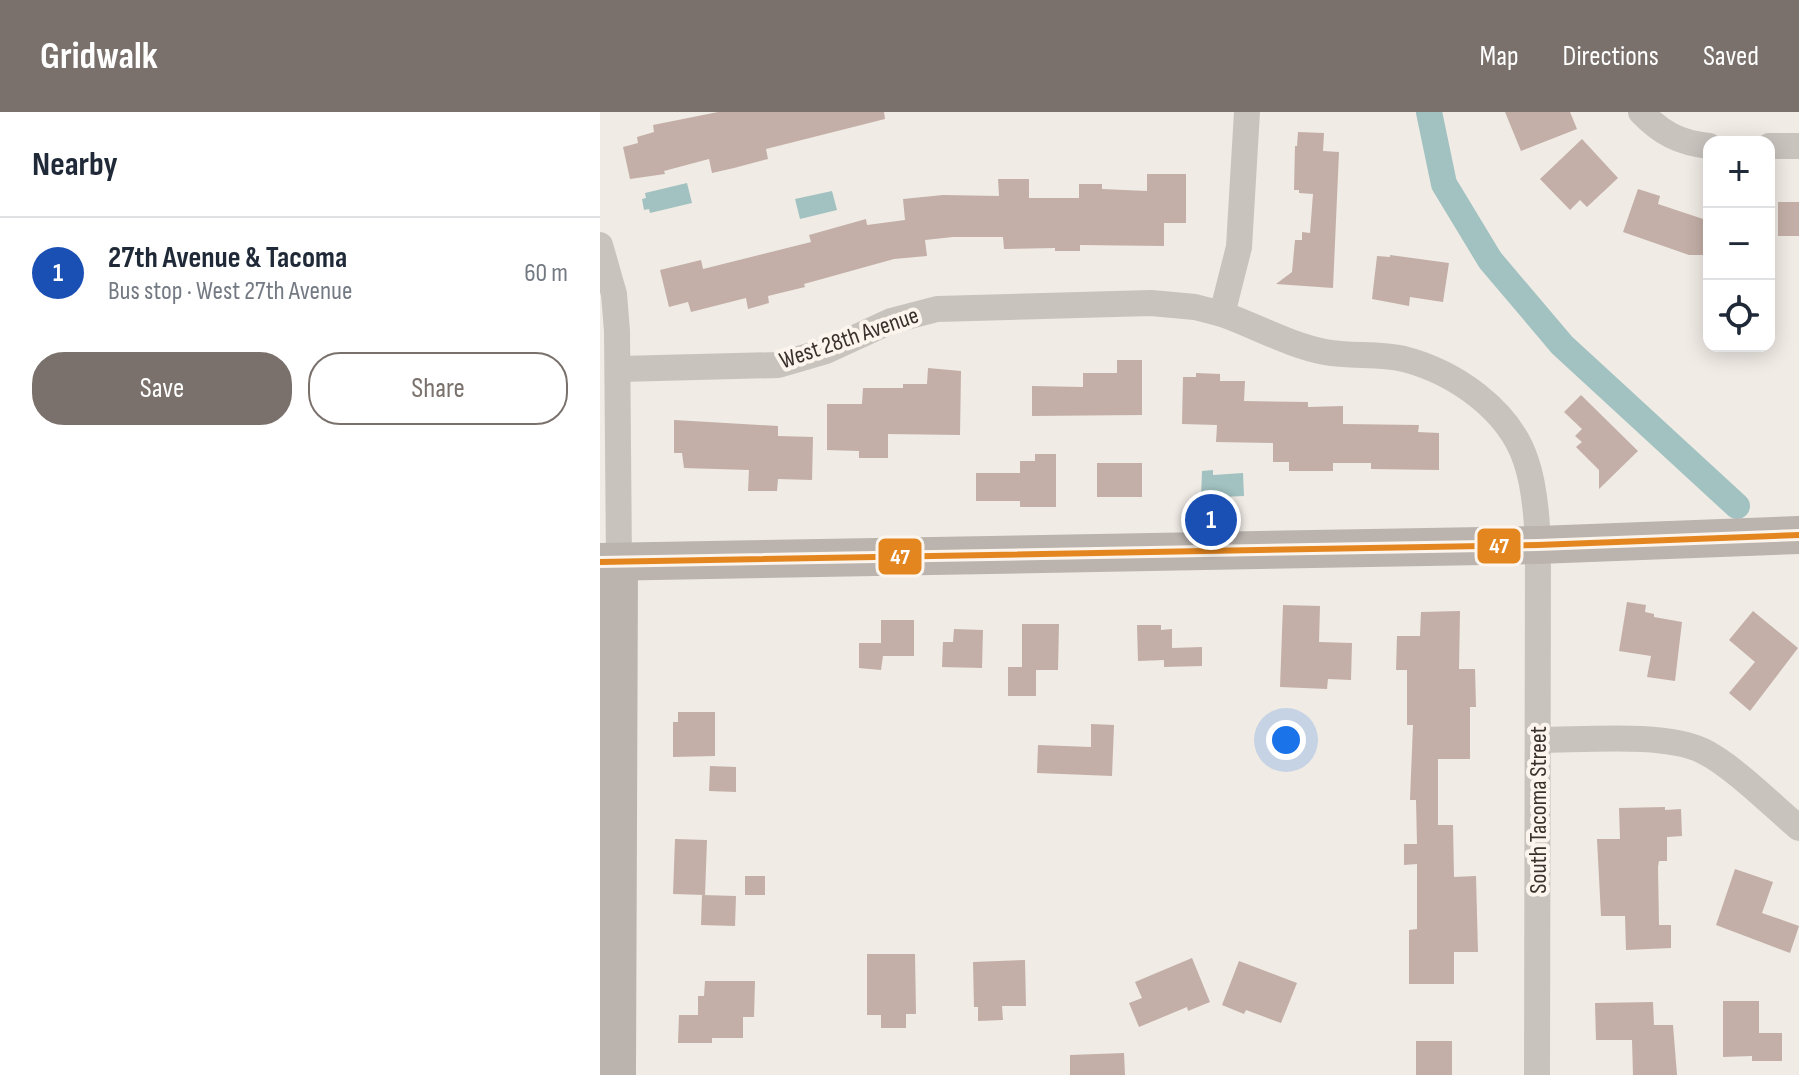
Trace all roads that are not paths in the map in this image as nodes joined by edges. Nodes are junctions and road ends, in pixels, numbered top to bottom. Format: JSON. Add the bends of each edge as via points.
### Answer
{"nodes":[{"id":1,"x":1247,"y":112,"type":"edge"},
{"id":2,"x":1645,"y":117,"type":"edge"},
{"id":3,"x":1703,"y":145,"type":"edge"},
{"id":4,"x":1775,"y":146,"type":"edge"},
{"id":5,"x":1799,"y":146,"type":"edge"},
{"id":6,"x":600,"y":245,"type":"edge"},
{"id":7,"x":1222,"y":314,"type":"junction"},
{"id":8,"x":620,"y":369,"type":"junction"},
{"id":9,"x":1799,"y":535,"type":"edge"},
{"id":10,"x":1538,"y":545,"type":"junction"},
{"id":11,"x":610,"y":562,"type":"edge"},
{"id":12,"x":1539,"y":740,"type":"junction"},
{"id":13,"x":1799,"y":828,"type":"edge"},
{"id":14,"x":611,"y":1068,"type":"edge"},
{"id":15,"x":1537,"y":1075,"type":"edge"}],
"edges":[{"from":1,"to":7,"type":"street","via":[[1239,247]]},
{"from":2,"to":3,"type":"street","via":[[1666,135]]},
{"from":4,"to":5,"type":"street"},
{"from":6,"to":8,"type":"street","via":[[614,294]]},
{"from":7,"to":8,"type":"street","name":"West 28th Avenue","via":[[1151,303],[937,309],[778,365]]},
{"from":7,"to":10,"type":"street","name":"West 28th Avenue","via":[[1321,351],[1400,358],[1460,383],[1499,418],[1526,459]]},
{"from":8,"to":11,"type":"street"},
{"from":9,"to":10,"type":"main road"},
{"from":10,"to":11,"type":"main road"},
{"from":10,"to":12,"type":"street","name":"South Tacoma Street"},
{"from":11,"to":14,"type":"main road"},
{"from":12,"to":13,"type":"street","via":[[1680,743],[1719,761]]},
{"from":12,"to":15,"type":"street","name":"South Tacoma Street"}]}
